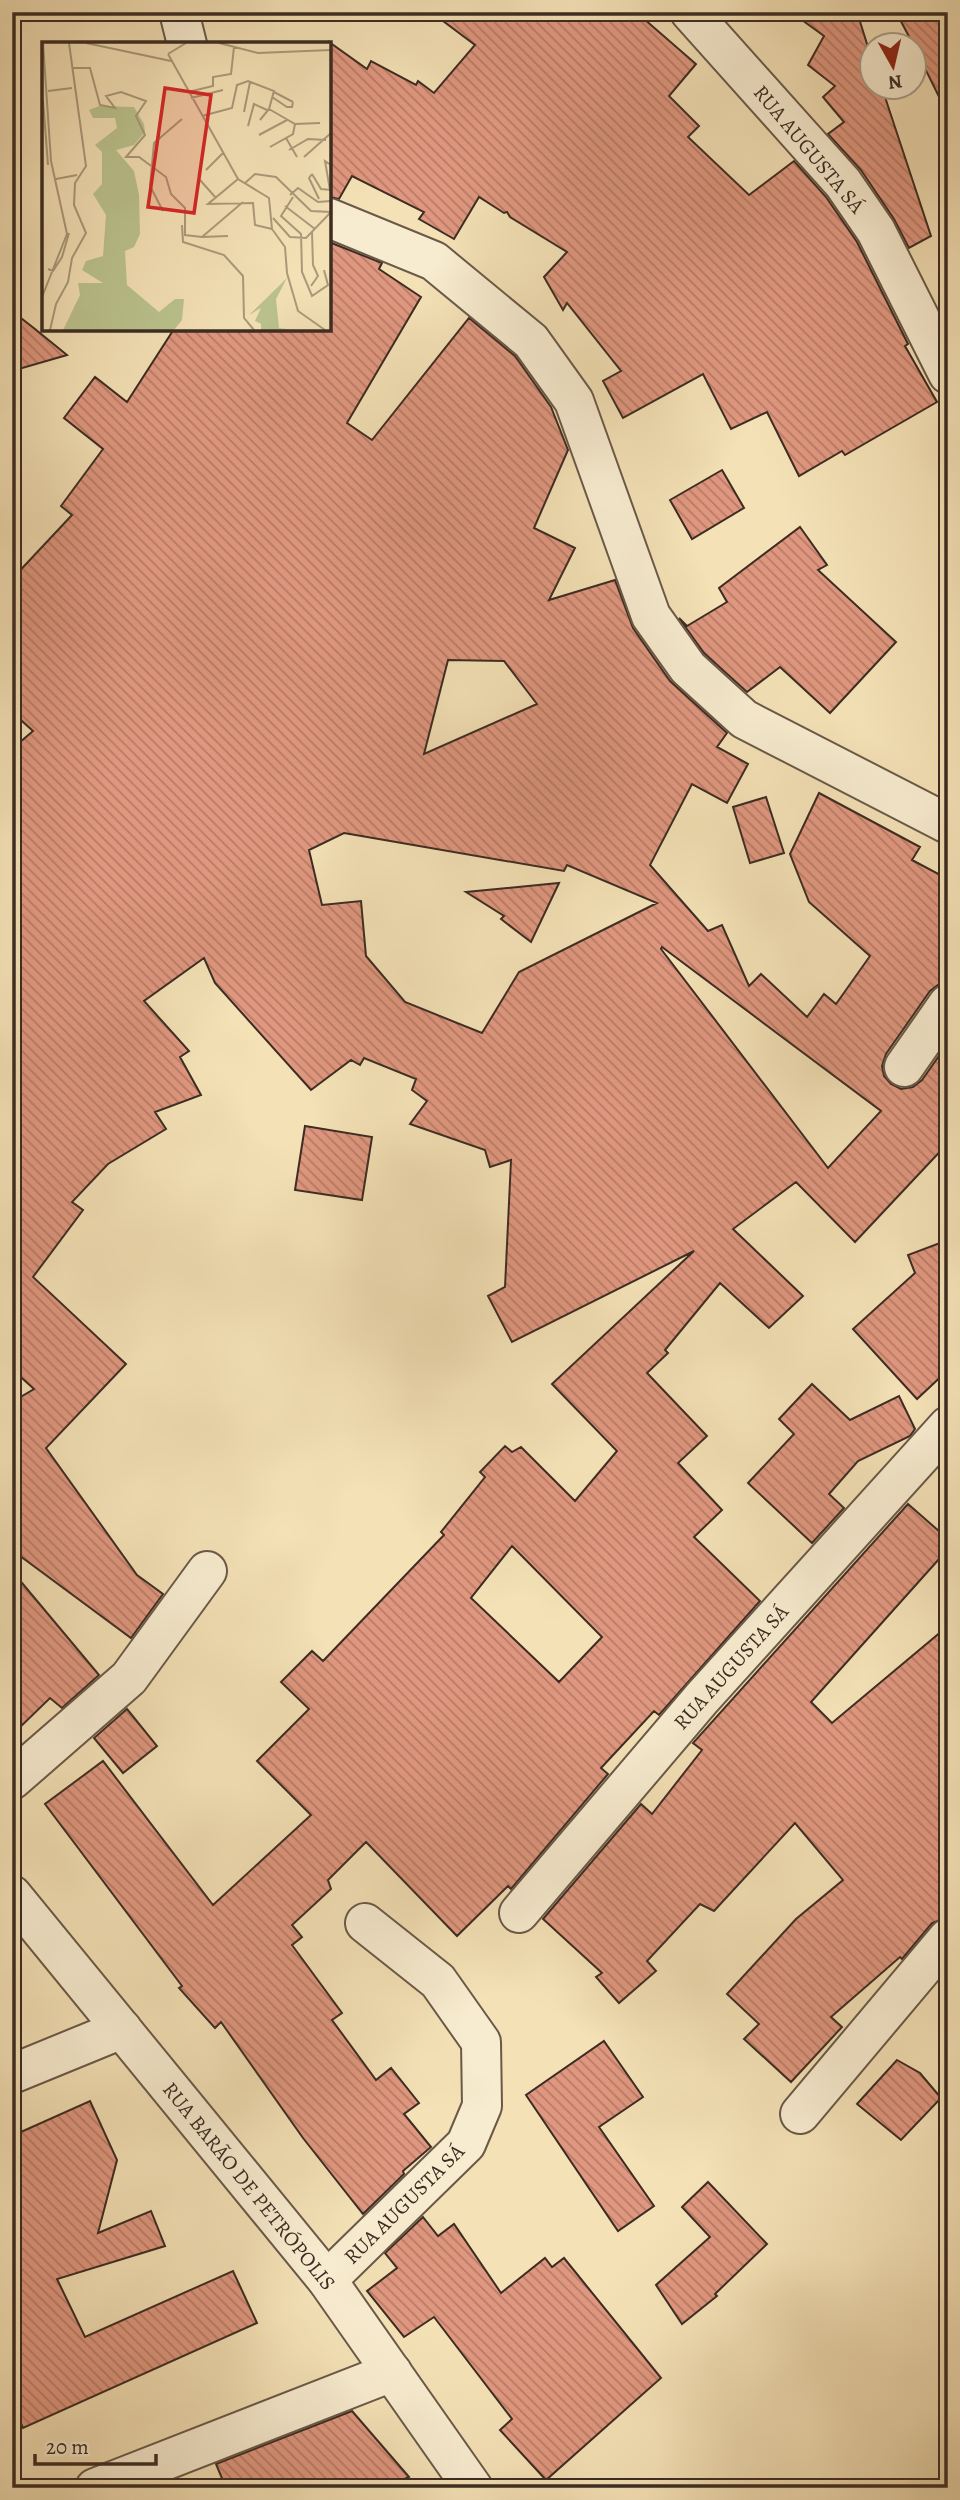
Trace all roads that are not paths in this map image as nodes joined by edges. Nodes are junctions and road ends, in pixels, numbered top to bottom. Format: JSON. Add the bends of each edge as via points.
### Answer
{"nodes":[{"id":1,"x":179,"y":12,"type":"edge"},
{"id":2,"x":690,"y":12,"type":"edge"},
{"id":3,"x":186,"y":42,"type":"edge"},
{"id":4,"x":331,"y":219,"type":"edge"},
{"id":5,"x":948,"y":374,"type":"edge"},
{"id":6,"x":948,"y":824,"type":"edge"},
{"id":7,"x":948,"y":1004,"type":"edge"},
{"id":8,"x":904,"y":1067,"type":"dead end"},
{"id":9,"x":948,"y":1426,"type":"edge"},
{"id":10,"x":207,"y":1571,"type":"dead end"},
{"id":11,"x":12,"y":1780,"type":"edge"},
{"id":12,"x":519,"y":1913,"type":"dead end"},
{"id":13,"x":19,"y":1920,"type":"edge"},
{"id":14,"x":365,"y":1923,"type":"dead end"},
{"id":15,"x":948,"y":1938,"type":"edge"},
{"id":16,"x":122,"y":2028,"type":"junction"},
{"id":17,"x":12,"y":2074,"type":"edge"},
{"id":18,"x":800,"y":2113,"type":"dead end"},
{"id":19,"x":327,"y":2280,"type":"junction"},
{"id":20,"x":392,"y":2372,"type":"junction"},
{"id":21,"x":95,"y":2488,"type":"edge"},
{"id":22,"x":473,"y":2488,"type":"edge"}],
"edges":[{"from":1,"to":3,"type":"street"},
{"from":2,"to":5,"type":"street","name":"RUA AUGUSTA SÁ","via":[[843,183],[876,231]]},
{"from":4,"to":6,"type":"street","via":[[435,261],[531,341],[574,401],[651,616],[688,668],[744,719]]},
{"from":7,"to":8,"type":"street"},
{"from":9,"to":12,"type":"street","name":"RUA AUGUSTA SÁ","via":[[702,1698]]},
{"from":10,"to":11,"type":"street","via":[[129,1678]]},
{"from":13,"to":16,"type":"street","name":"RUA BARÃO DE PETRÓPOLIS"},
{"from":14,"to":19,"type":"street","name":"RUA AUGUSTA SÁ","via":[[438,1981],[481,2042],[482,2106],[466,2144]]},
{"from":15,"to":18,"type":"street"},
{"from":16,"to":17,"type":"street"},
{"from":16,"to":19,"type":"street","name":"RUA BARÃO DE PETRÓPOLIS"},
{"from":19,"to":20,"type":"street","name":"RUA BARÃO DE PETRÓPOLIS"},
{"from":20,"to":21,"type":"street"},
{"from":20,"to":22,"type":"street","name":"RUA BARÃO DE PETRÓPOLIS"}]}
